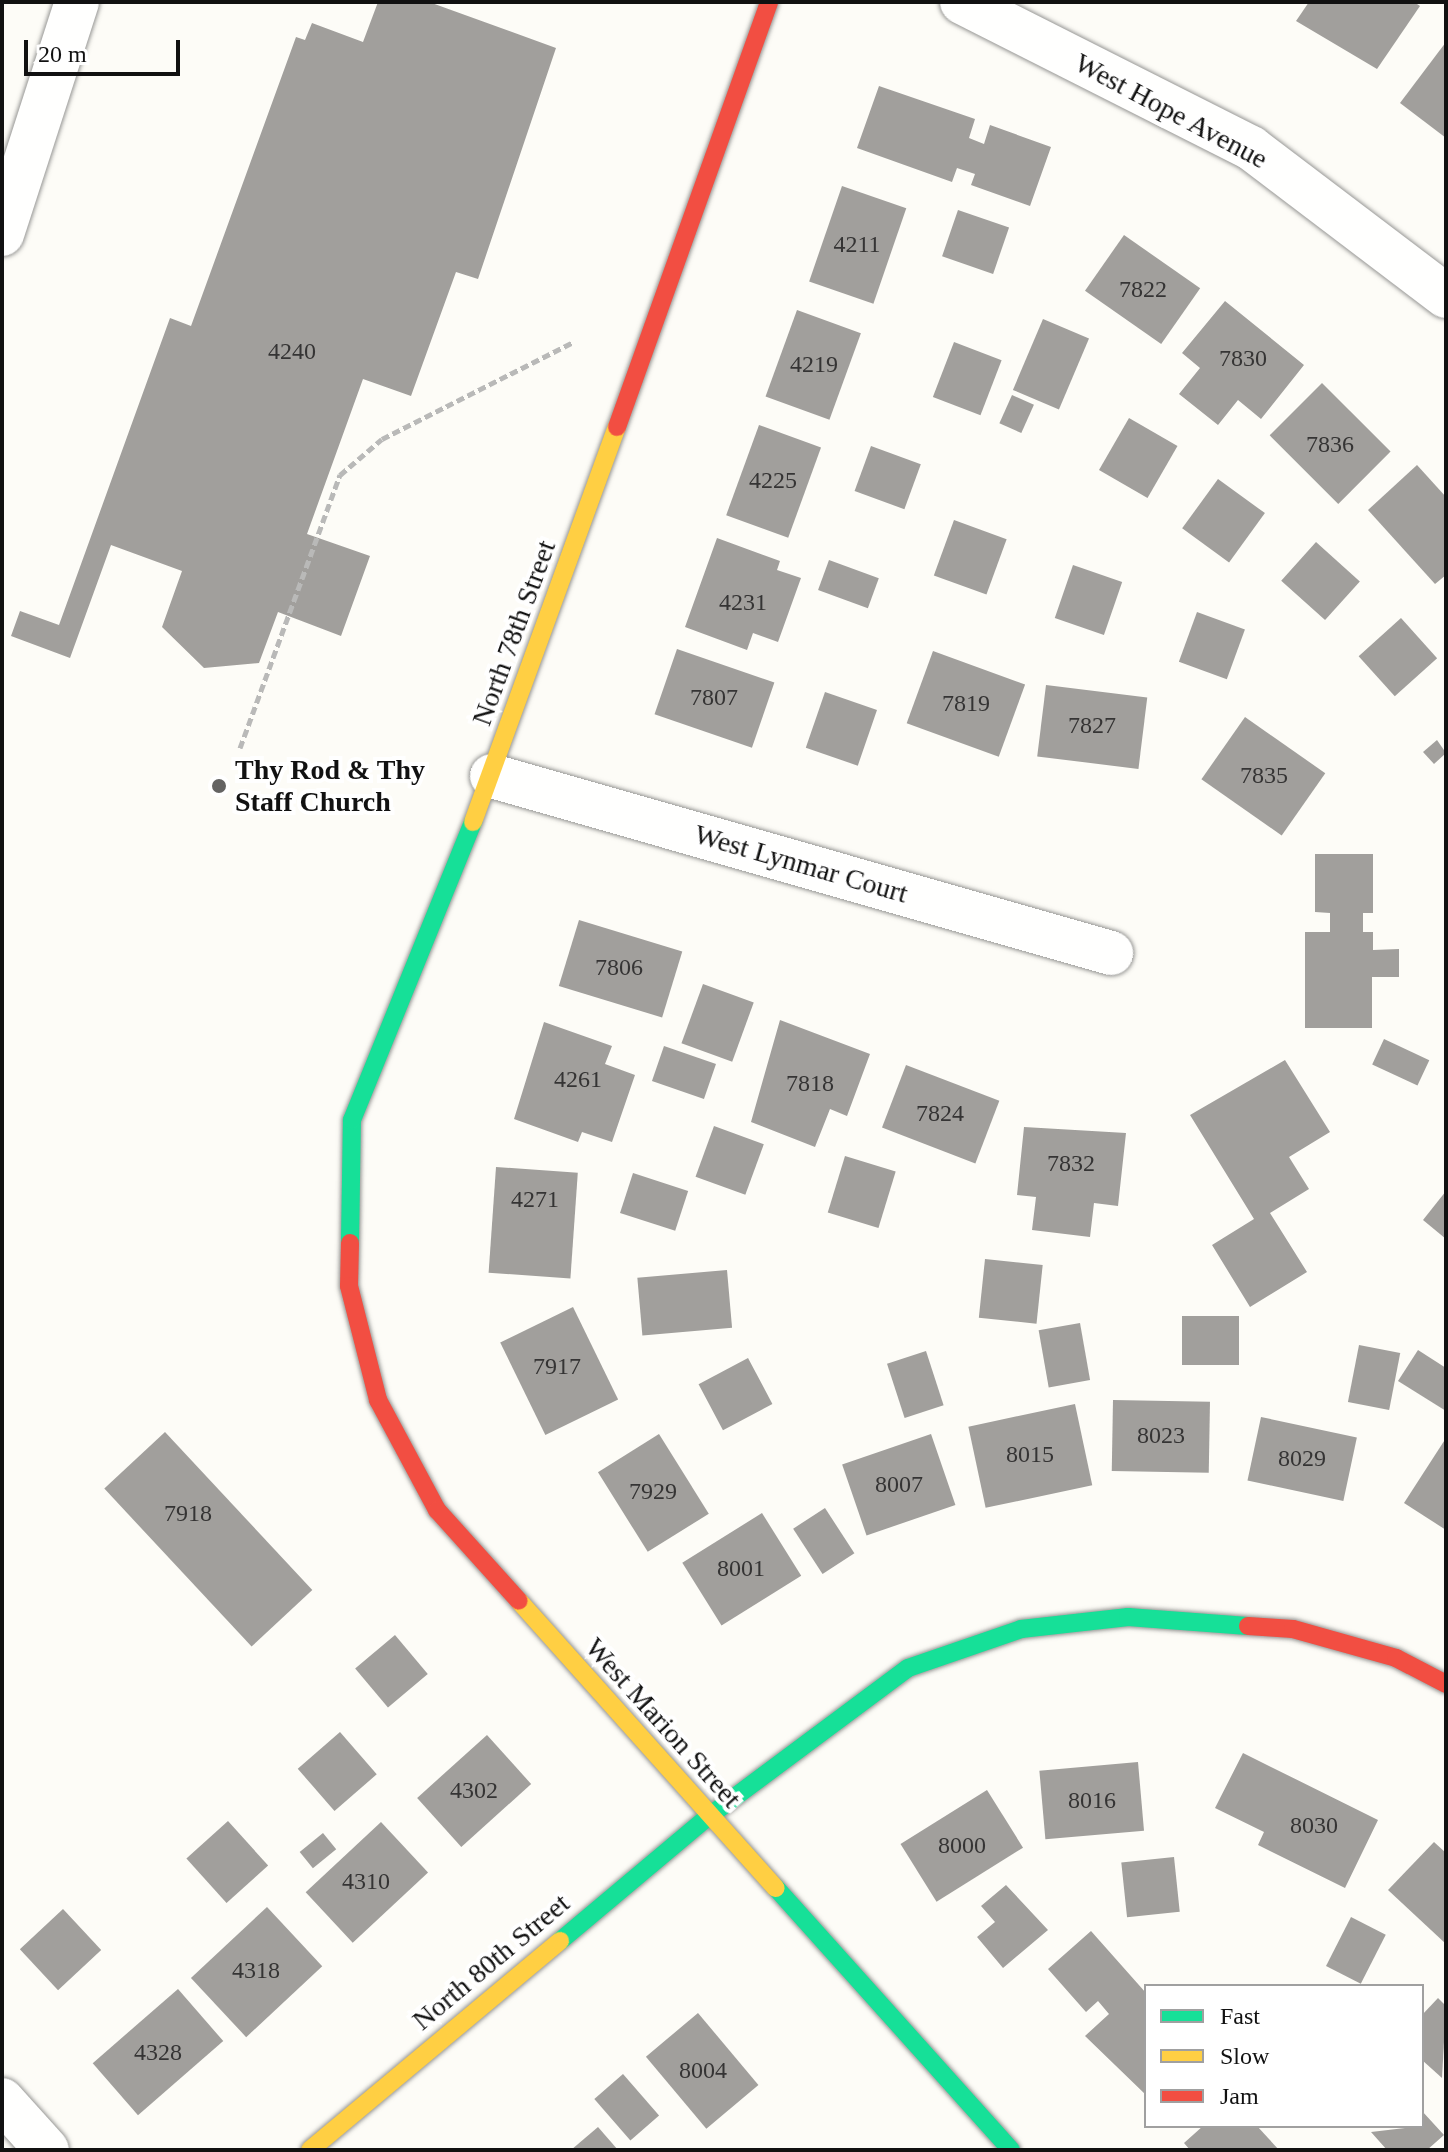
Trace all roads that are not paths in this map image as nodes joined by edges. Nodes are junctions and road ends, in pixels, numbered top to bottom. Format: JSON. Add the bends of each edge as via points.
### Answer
{"nodes":[{"id":1,"x":77,"y":2,"type":"edge"},
{"id":2,"x":769,"y":2,"type":"edge"},
{"id":3,"x":962,"y":2,"type":"edge"},
{"id":4,"x":2,"y":234,"type":"edge"},
{"id":5,"x":1446,"y":296,"type":"edge"},
{"id":6,"x":492,"y":776,"type":"junction"},
{"id":7,"x":1111,"y":953,"type":"dead end"},
{"id":8,"x":349,"y":1286,"type":"joint"},
{"id":9,"x":1446,"y":1684,"type":"edge"},
{"id":10,"x":708,"y":1817,"type":"junction"},
{"id":11,"x":2,"y":2100,"type":"edge"},
{"id":12,"x":47,"y":2150,"type":"edge"},
{"id":13,"x":310,"y":2150,"type":"edge"},
{"id":14,"x":1011,"y":2150,"type":"edge"}],
"edges":[{"from":1,"to":4,"type":"street"},
{"from":2,"to":6,"type":"street","name":"North 78th Street"},
{"from":3,"to":5,"type":"street","name":"West Hope Avenue","via":[[1251,148]]},
{"from":6,"to":7,"type":"street","name":"West Lynmar Court"},
{"from":6,"to":8,"type":"street","name":"North 78th Street","via":[[352,1120]]},
{"from":8,"to":10,"type":"street","name":"West Marion Street","via":[[378,1400],[437,1510]]},
{"from":9,"to":10,"type":"street","name":"North 80th Street","via":[[1396,1658],[1293,1629],[1128,1617],[1021,1629],[908,1668]]},
{"from":10,"to":13,"type":"street","name":"North 80th Street"},
{"from":10,"to":14,"type":"street","name":"West Marion Street"},
{"from":11,"to":12,"type":"street"}]}
